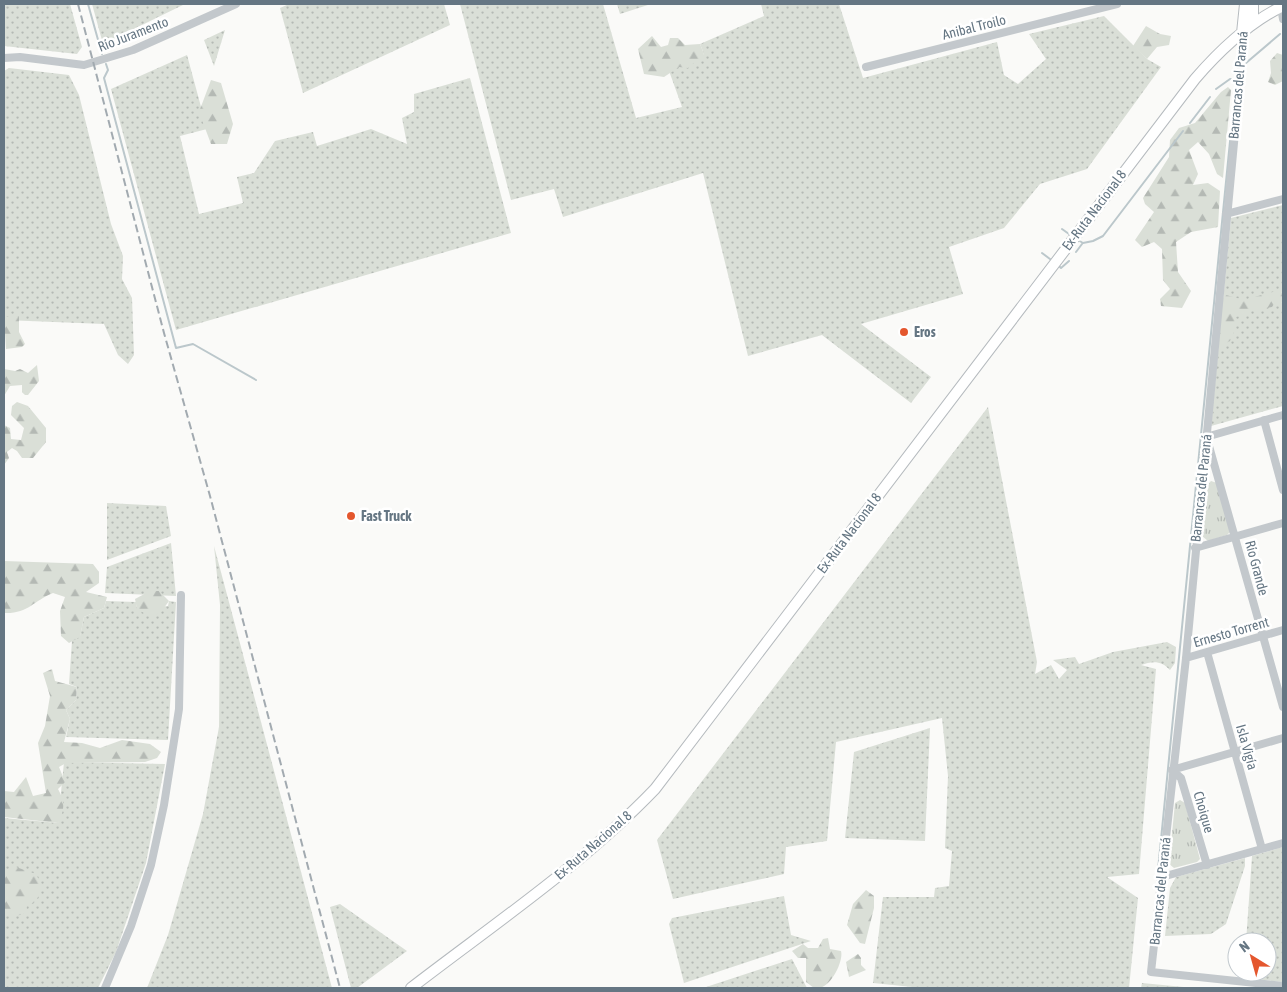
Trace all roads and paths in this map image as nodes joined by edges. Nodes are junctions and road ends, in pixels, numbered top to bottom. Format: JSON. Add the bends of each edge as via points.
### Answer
{"nodes":[{"id":1,"x":236,"y":4,"type":"edge"},
{"id":2,"x":1117,"y":4,"type":"edge"},
{"id":3,"x":1245,"y":4,"type":"edge"},
{"id":4,"x":1253,"y":4,"type":"edge"},
{"id":5,"x":1282,"y":6,"type":"edge"},
{"id":6,"x":1283,"y":20,"type":"edge"},
{"id":7,"x":1253,"y":24,"type":"junction"},
{"id":8,"x":1242,"y":33,"type":"junction"},
{"id":9,"x":4,"y":58,"type":"edge"},
{"id":10,"x":866,"y":68,"type":"dead end"},
{"id":11,"x":1283,"y":199,"type":"edge"},
{"id":12,"x":1226,"y":214,"type":"junction"},
{"id":13,"x":1283,"y":415,"type":"edge"},
{"id":14,"x":1264,"y":420,"type":"junction"},
{"id":15,"x":1206,"y":437,"type":"junction"},
{"id":16,"x":1283,"y":490,"type":"edge"},
{"id":17,"x":1283,"y":523,"type":"edge"},
{"id":18,"x":1236,"y":537,"type":"junction"},
{"id":19,"x":1195,"y":548,"type":"junction"},
{"id":20,"x":181,"y":595,"type":"dead end"},
{"id":21,"x":1283,"y":630,"type":"edge"},
{"id":22,"x":1263,"y":636,"type":"junction"},
{"id":23,"x":1207,"y":652,"type":"junction"},
{"id":24,"x":1186,"y":658,"type":"junction"},
{"id":25,"x":1283,"y":707,"type":"edge"},
{"id":26,"x":1283,"y":738,"type":"edge"},
{"id":27,"x":1235,"y":752,"type":"junction"},
{"id":28,"x":1172,"y":770,"type":"junction"},
{"id":29,"x":1283,"y":843,"type":"edge"},
{"id":30,"x":1262,"y":849,"type":"junction"},
{"id":31,"x":1207,"y":865,"type":"junction"},
{"id":32,"x":1162,"y":877,"type":"junction"},
{"id":33,"x":1283,"y":986,"type":"edge"},
{"id":34,"x":105,"y":988,"type":"edge"},
{"id":35,"x":411,"y":988,"type":"edge"}],
"edges":[{"from":1,"to":9,"type":"street","name":"Río Juramento","via":[[133,50],[84,65]]},
{"from":2,"to":10,"type":"street","name":"Anibal Troilo"},
{"from":3,"to":8,"type":"main road","name":"Barrancas del Paraná"},
{"from":4,"to":7,"type":"main road","name":"Barrancas del Paraná"},
{"from":5,"to":6,"type":"street"},
{"from":5,"to":7,"type":"main road","name":"Ex-Ruta Nacional 8"},
{"from":7,"to":8,"type":"main road","name":"Ex-Ruta Nacional 8"},
{"from":8,"to":12,"type":"street","name":"Barrancas del Paraná"},
{"from":8,"to":35,"type":"main road","name":"Ex-Ruta Nacional 8","via":[[1186,90],[655,789],[620,826],[579,860]]},
{"from":11,"to":12,"type":"street"},
{"from":12,"to":15,"type":"street","name":"Barrancas del Paraná"},
{"from":13,"to":14,"type":"street"},
{"from":14,"to":15,"type":"street"},
{"from":14,"to":16,"type":"street"},
{"from":15,"to":18,"type":"street","name":"Río Grande"},
{"from":15,"to":19,"type":"street","name":"Barrancas del Paraná"},
{"from":17,"to":18,"type":"street"},
{"from":18,"to":19,"type":"street"},
{"from":18,"to":22,"type":"street","name":"Río Grande"},
{"from":19,"to":24,"type":"street","name":"Barrancas del Paraná"},
{"from":20,"to":34,"type":"street","via":[[179,710],[164,805],[151,865]]},
{"from":21,"to":22,"type":"street","name":"Ernesto Torrent"},
{"from":22,"to":23,"type":"street","name":"Ernesto Torrent"},
{"from":22,"to":25,"type":"street","name":"Río Grande"},
{"from":23,"to":24,"type":"street","name":"Ernesto Torrent"},
{"from":23,"to":27,"type":"street","name":"Isla Vigía"},
{"from":24,"to":28,"type":"street","name":"Barrancas del Paraná"},
{"from":26,"to":27,"type":"street"},
{"from":27,"to":28,"type":"street"},
{"from":27,"to":30,"type":"street","name":"Isla Vigía"},
{"from":28,"to":31,"type":"street","name":"Choique","via":[[1181,778]]},
{"from":28,"to":32,"type":"street","name":"Barrancas del Paraná"},
{"from":29,"to":30,"type":"street"},
{"from":30,"to":31,"type":"street"},
{"from":31,"to":32,"type":"street"},
{"from":32,"to":33,"type":"street","name":"Barrancas del Paraná","via":[[1151,972]]}]}
